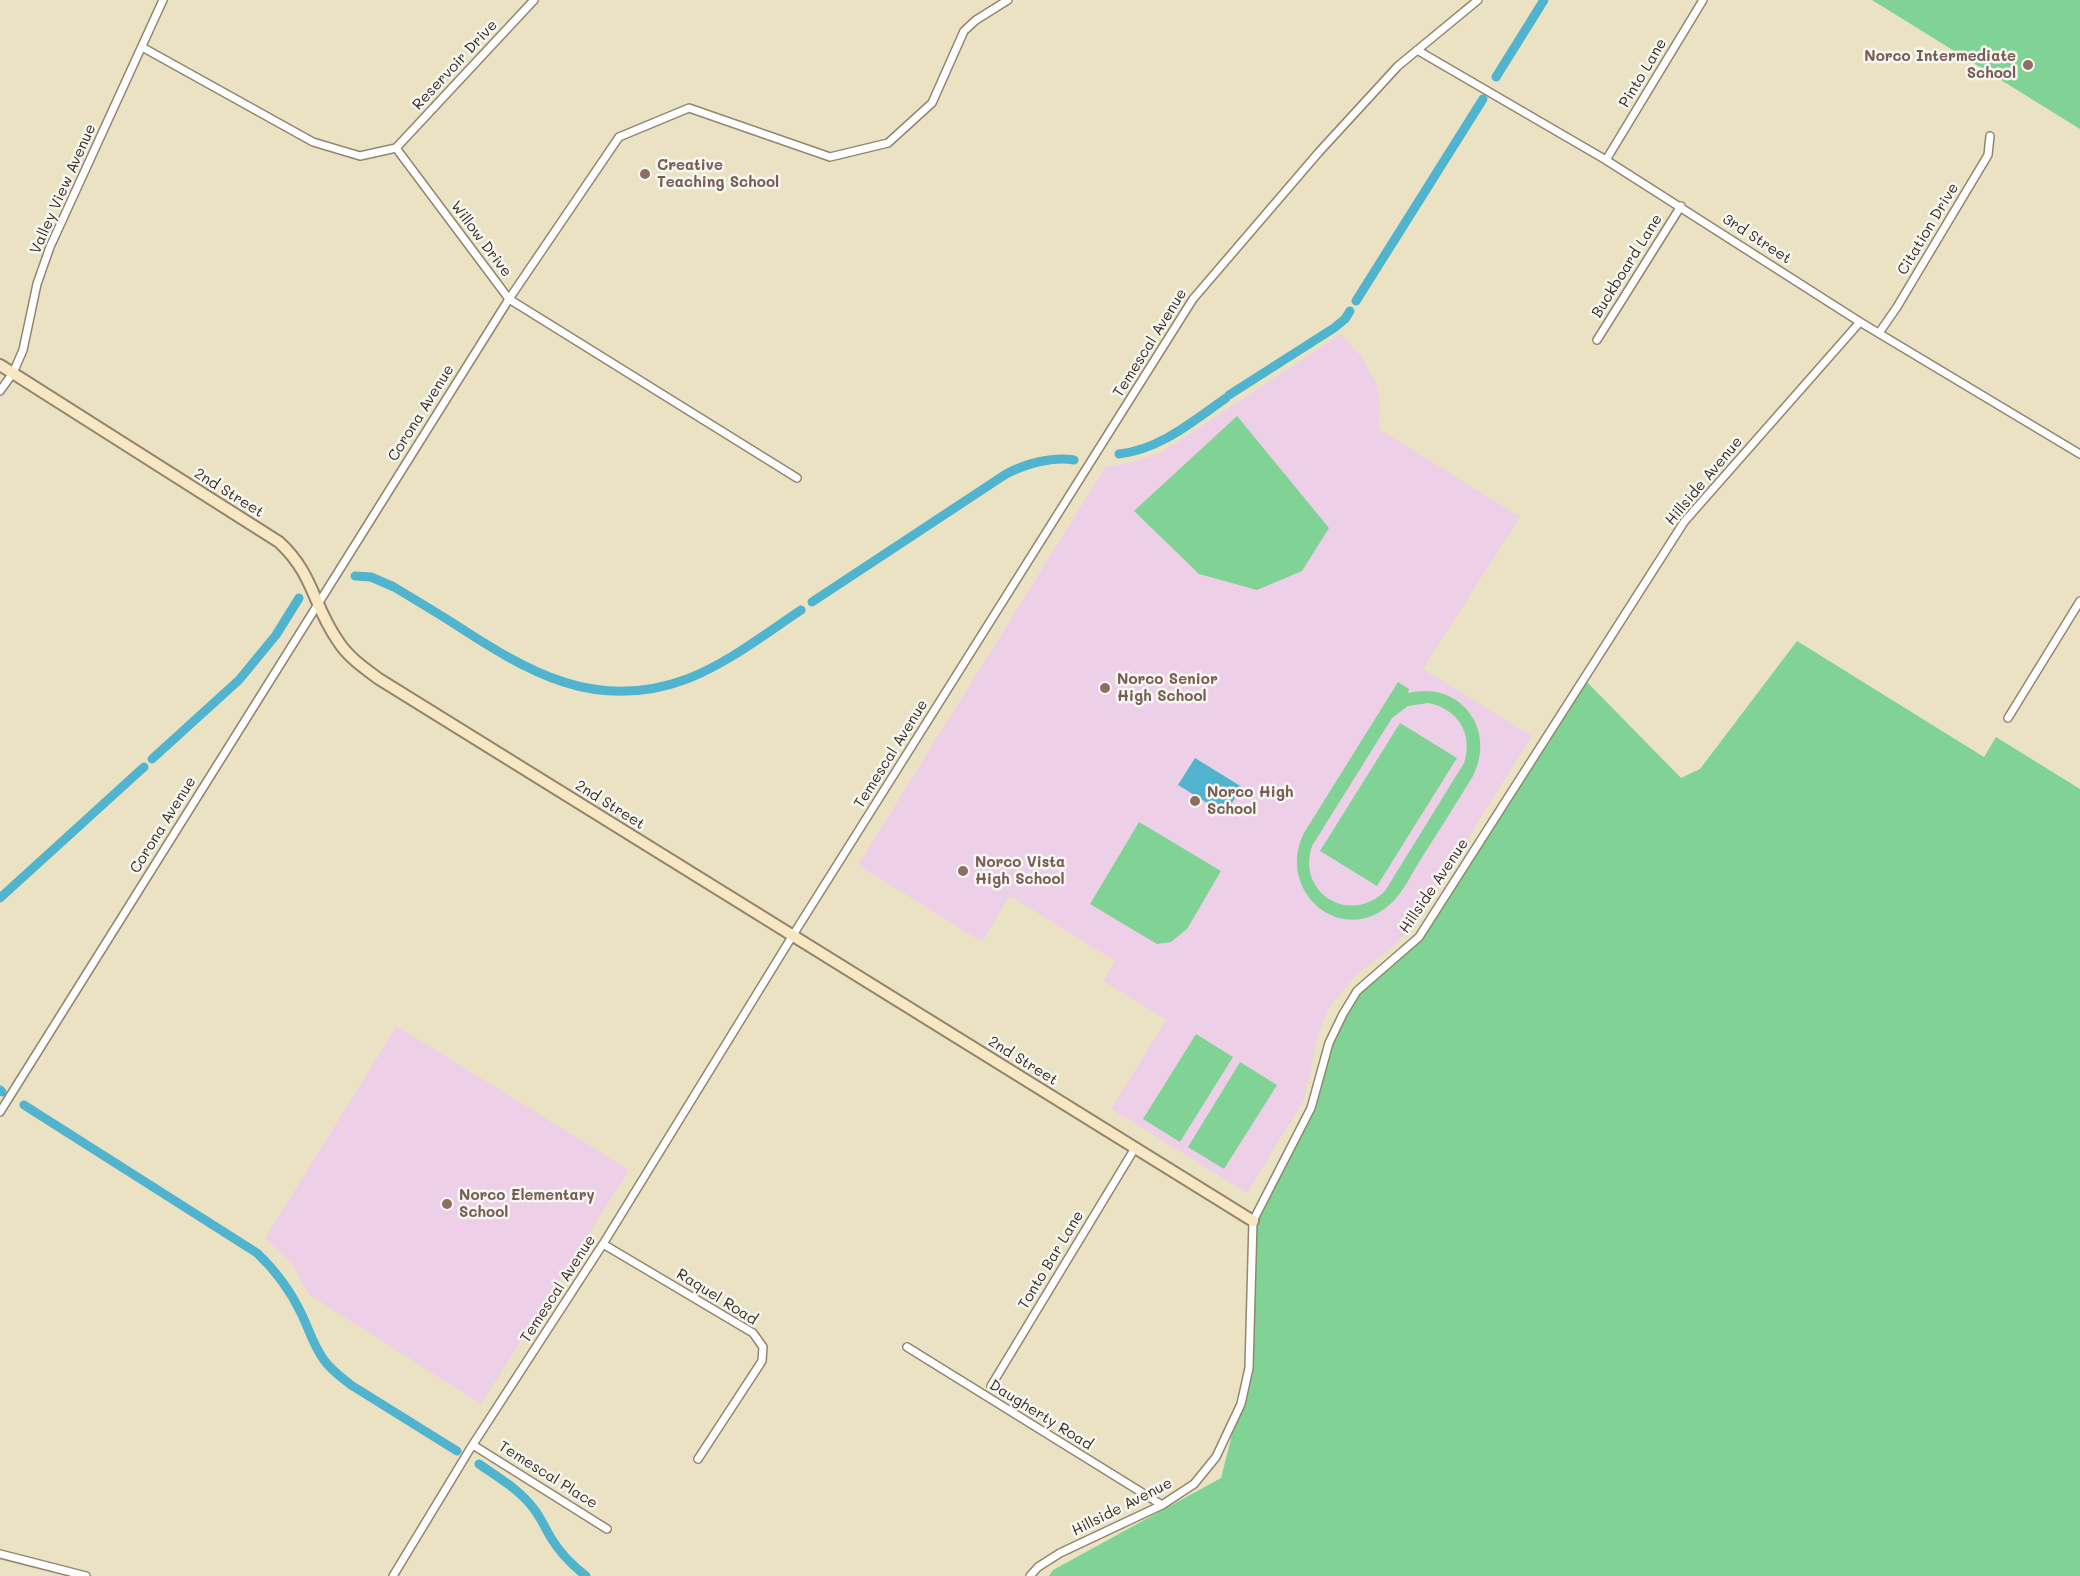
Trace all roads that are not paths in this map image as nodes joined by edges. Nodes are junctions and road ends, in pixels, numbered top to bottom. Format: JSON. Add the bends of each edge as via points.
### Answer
{"nodes":[{"id":1,"x":163,"y":0,"type":"edge"},
{"id":2,"x":534,"y":0,"type":"edge"},
{"id":3,"x":1008,"y":0,"type":"edge"},
{"id":4,"x":1478,"y":0,"type":"edge"},
{"id":5,"x":1703,"y":0,"type":"edge"},
{"id":6,"x":142,"y":48,"type":"junction"},
{"id":7,"x":1417,"y":50,"type":"junction"},
{"id":8,"x":1990,"y":136,"type":"dead end"},
{"id":9,"x":396,"y":148,"type":"junction"},
{"id":10,"x":1606,"y":160,"type":"junction"},
{"id":11,"x":1681,"y":206,"type":"junction"},
{"id":12,"x":509,"y":299,"type":"junction"},
{"id":13,"x":1860,"y":322,"type":"junction"},
{"id":14,"x":1879,"y":333,"type":"junction"},
{"id":15,"x":1597,"y":340,"type":"dead end"},
{"id":16,"x":0,"y":365,"type":"edge"},
{"id":17,"x":13,"y":373,"type":"junction"},
{"id":18,"x":0,"y":391,"type":"edge"},
{"id":19,"x":2080,"y":454,"type":"edge"},
{"id":20,"x":797,"y":478,"type":"dead end"},
{"id":21,"x":318,"y":601,"type":"junction"},
{"id":22,"x":2080,"y":601,"type":"edge"},
{"id":23,"x":2008,"y":718,"type":"dead end"},
{"id":24,"x":793,"y":935,"type":"junction"},
{"id":25,"x":0,"y":1112,"type":"edge"},
{"id":26,"x":1135,"y":1148,"type":"junction"},
{"id":27,"x":1253,"y":1221,"type":"junction"},
{"id":28,"x":603,"y":1244,"type":"junction"},
{"id":29,"x":907,"y":1347,"type":"dead end"},
{"id":30,"x":991,"y":1386,"type":"dead end"},
{"id":31,"x":473,"y":1445,"type":"junction"},
{"id":32,"x":698,"y":1459,"type":"dead end"},
{"id":33,"x":1162,"y":1505,"type":"junction"},
{"id":34,"x":607,"y":1529,"type":"dead end"},
{"id":35,"x":0,"y":1554,"type":"edge"},
{"id":36,"x":86,"y":1576,"type":"edge"},
{"id":37,"x":393,"y":1576,"type":"edge"},
{"id":38,"x":1030,"y":1576,"type":"edge"}],
"edges":[{"from":1,"to":6,"type":"street","name":"Valley View Avenue"},
{"from":2,"to":9,"type":"street","name":"Reservoir Drive"},
{"from":3,"to":12,"type":"street","name":"Corona Avenue","via":[[964,32],[932,103],[888,143],[830,157],[689,108],[618,137]]},
{"from":4,"to":7,"type":"street","name":"Temescal Avenue"},
{"from":5,"to":10,"type":"street","name":"Pinto Lane"},
{"from":6,"to":9,"type":"street","via":[[314,142],[360,156]]},
{"from":6,"to":17,"type":"street","name":"Valley View Avenue","via":[[50,247],[37,284],[23,350]]},
{"from":7,"to":10,"type":"street","name":"3rd Street"},
{"from":7,"to":24,"type":"street","name":"Temescal Avenue","via":[[1325,146],[1193,299]]},
{"from":8,"to":14,"type":"street","name":"Citation Drive","via":[[1988,155]]},
{"from":9,"to":12,"type":"street","name":"Willow Drive"},
{"from":10,"to":11,"type":"street","name":"3rd Street"},
{"from":11,"to":13,"type":"street","name":"3rd Street"},
{"from":11,"to":15,"type":"street","name":"Buckboard Lane"},
{"from":12,"to":20,"type":"street","name":"Willow Drive"},
{"from":12,"to":21,"type":"street","name":"Corona Avenue"},
{"from":13,"to":14,"type":"street","name":"3rd Street"},
{"from":13,"to":27,"type":"street","name":"Hillside Avenue","via":[[1684,522],[1419,937],[1357,991],[1329,1043],[1311,1107]]},
{"from":14,"to":19,"type":"street","name":"3rd Street"},
{"from":16,"to":17,"type":"street","name":"2nd Street"},
{"from":17,"to":18,"type":"street","name":"Valley View Avenue"},
{"from":17,"to":21,"type":"street","name":"2nd Street","via":[[279,542],[300,565]]},
{"from":21,"to":24,"type":"street","name":"2nd Street","via":[[338,641],[379,679]]},
{"from":21,"to":25,"type":"street","name":"Corona Avenue"},
{"from":22,"to":23,"type":"street"},
{"from":24,"to":26,"type":"street","name":"2nd Street"},
{"from":24,"to":28,"type":"street","name":"Temescal Avenue"},
{"from":26,"to":27,"type":"street","name":"2nd Street"},
{"from":26,"to":30,"type":"street","name":"Tonto Bar Lane"},
{"from":27,"to":33,"type":"street","name":"Hillside Avenue","via":[[1250,1368],[1242,1404],[1216,1457],[1194,1484]]},
{"from":28,"to":31,"type":"street","name":"Temescal Avenue"},
{"from":28,"to":32,"type":"street","name":"Raquel Road","via":[[753,1334],[763,1347],[762,1361]]},
{"from":29,"to":33,"type":"street","name":"Daugherty Road"},
{"from":31,"to":34,"type":"street","name":"Temescal Place"},
{"from":31,"to":37,"type":"street","name":"Temescal Avenue"},
{"from":33,"to":38,"type":"street","name":"Hillside Avenue","via":[[1060,1553]]},
{"from":35,"to":36,"type":"street"}]}
